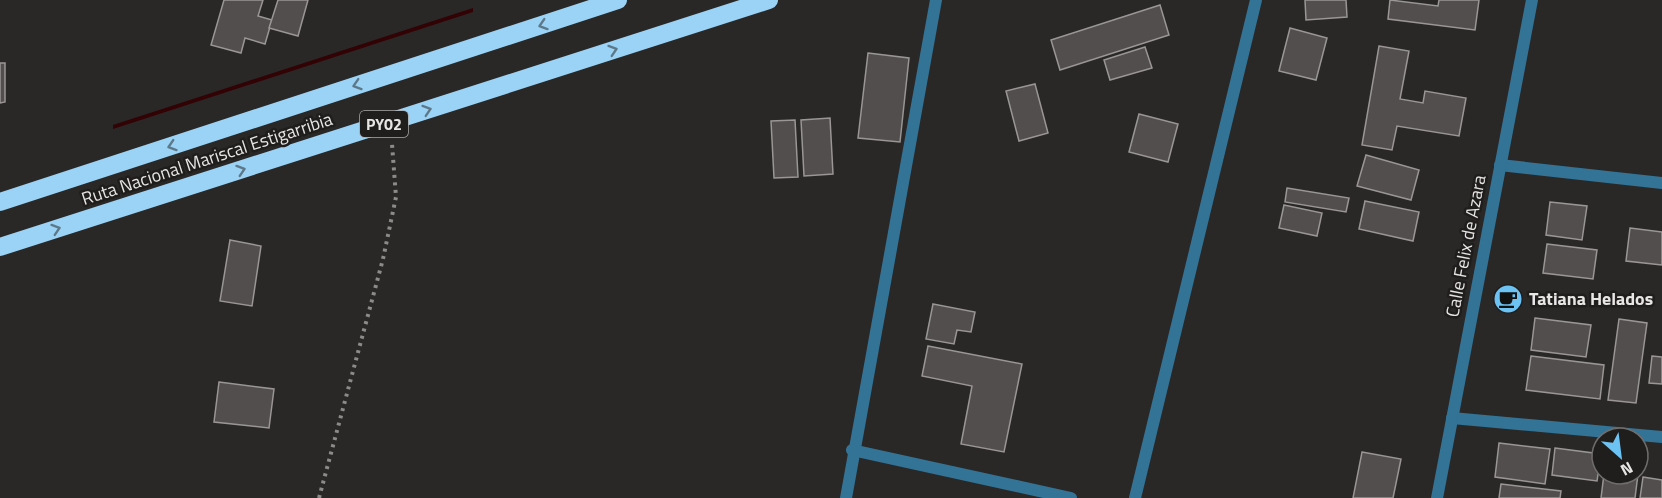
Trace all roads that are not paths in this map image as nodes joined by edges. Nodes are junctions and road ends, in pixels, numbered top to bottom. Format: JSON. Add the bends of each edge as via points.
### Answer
{"nodes":[{"id":1,"x":618,"y":0,"type":"edge"},
{"id":2,"x":769,"y":0,"type":"edge"},
{"id":3,"x":936,"y":0,"type":"edge"},
{"id":4,"x":1256,"y":0,"type":"edge"},
{"id":5,"x":1532,"y":0,"type":"edge"},
{"id":6,"x":1500,"y":165,"type":"junction"},
{"id":7,"x":1662,"y":183,"type":"edge"},
{"id":8,"x":0,"y":202,"type":"edge"},
{"id":9,"x":0,"y":247,"type":"edge"},
{"id":10,"x":1452,"y":418,"type":"junction"},
{"id":11,"x":1662,"y":437,"type":"edge"},
{"id":12,"x":852,"y":450,"type":"junction"},
{"id":13,"x":846,"y":498,"type":"edge"},
{"id":14,"x":1071,"y":498,"type":"edge"},
{"id":15,"x":1135,"y":498,"type":"edge"},
{"id":16,"x":1437,"y":498,"type":"edge"}],
"edges":[{"from":1,"to":8,"type":"highway","name":"Ruta Nacional Mariscal Estigarribia","number":"PY02","one_way":true},
{"from":9,"to":2,"type":"highway","name":"Ruta Nacional Mariscal Estigarribia","number":"PY02","one_way":true},
{"from":3,"to":12,"type":"street"},
{"from":4,"to":15,"type":"street"},
{"from":5,"to":6,"type":"street","name":"Calle Felix de Azara"},
{"from":6,"to":7,"type":"street"},
{"from":6,"to":10,"type":"street","name":"Calle Felix de Azara"},
{"from":10,"to":11,"type":"street"},
{"from":10,"to":16,"type":"street","name":"Calle Felix de Azara"},
{"from":12,"to":13,"type":"street"},
{"from":12,"to":14,"type":"street"}]}
